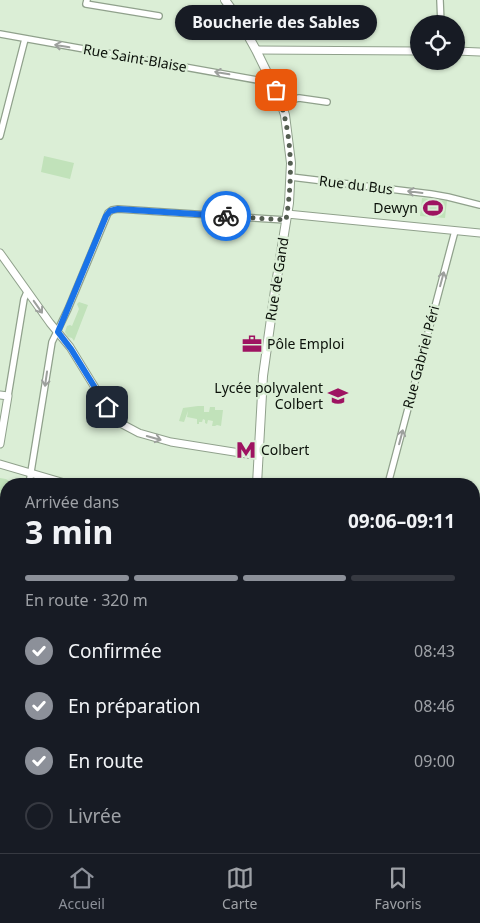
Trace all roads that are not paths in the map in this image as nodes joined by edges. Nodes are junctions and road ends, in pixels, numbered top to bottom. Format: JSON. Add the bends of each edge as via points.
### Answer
{"nodes":[{"id":1,"x":87,"y":0,"type":"edge"},
{"id":2,"x":103,"y":0,"type":"edge"},
{"id":3,"x":225,"y":0,"type":"edge"},
{"id":4,"x":440,"y":0,"type":"edge"},
{"id":5,"x":102,"y":7,"type":"junction"},
{"id":6,"x":441,"y":15,"type":"edge"},
{"id":7,"x":159,"y":16,"type":"dead end"},
{"id":8,"x":0,"y":34,"type":"edge"},
{"id":9,"x":24,"y":39,"type":"junction"},
{"id":10,"x":256,"y":50,"type":"junction"},
{"id":11,"x":410,"y":51,"type":"edge"},
{"id":12,"x":465,"y":51,"type":"edge"},
{"id":13,"x":480,"y":52,"type":"edge"},
{"id":14,"x":270,"y":78,"type":"junction"},
{"id":15,"x":281,"y":102,"type":"junction"},
{"id":16,"x":327,"y":102,"type":"dead end"},
{"id":17,"x":0,"y":136,"type":"edge"},
{"id":18,"x":291,"y":178,"type":"junction"},
{"id":19,"x":480,"y":205,"type":"edge"},
{"id":20,"x":287,"y":217,"type":"junction"},
{"id":21,"x":455,"y":231,"type":"junction"},
{"id":22,"x":480,"y":233,"type":"edge"},
{"id":23,"x":0,"y":253,"type":"edge"},
{"id":24,"x":28,"y":292,"type":"junction"},
{"id":25,"x":58,"y":332,"type":"junction"},
{"id":26,"x":4,"y":395,"type":"edge"},
{"id":27,"x":0,"y":444,"type":"edge"},
{"id":28,"x":258,"y":456,"type":"junction"},
{"id":29,"x":0,"y":464,"type":"edge"},
{"id":30,"x":31,"y":473,"type":"junction"},
{"id":31,"x":30,"y":478,"type":"edge"},
{"id":32,"x":48,"y":478,"type":"edge"},
{"id":33,"x":257,"y":478,"type":"edge"},
{"id":34,"x":390,"y":478,"type":"edge"}],
"edges":[{"from":1,"to":5,"type":"street","via":[[86,4]]},
{"from":2,"to":5,"type":"street"},
{"from":3,"to":10,"type":"main road","name":"Rue de Gand"},
{"from":4,"to":6,"type":"street"},
{"from":5,"to":7,"type":"street"},
{"from":8,"to":9,"type":"street","name":"Rue Saint-Blaise"},
{"from":14,"to":9,"type":"street","name":"Rue Saint-Blaise","one_way":true,"via":[[257,80]]},
{"from":9,"to":17,"type":"street"},
{"from":10,"to":11,"type":"street"},
{"from":10,"to":14,"type":"main road","name":"Rue de Gand"},
{"from":12,"to":13,"type":"street"},
{"from":14,"to":15,"type":"main road","name":"Rue de Gand"},
{"from":15,"to":16,"type":"street","via":[[297,98]]},
{"from":15,"to":18,"type":"main road","name":"Rue de Gand","via":[[286,120]]},
{"from":19,"to":18,"type":"street","name":"Rue du Bus","one_way":true,"via":[[431,194]]},
{"from":18,"to":20,"type":"main road","name":"Rue de Gand"},
{"from":20,"to":21,"type":"street"},
{"from":20,"to":25,"type":"street","via":[[112,210],[104,219]]},
{"from":20,"to":28,"type":"main road","name":"Rue de Gand","via":[[265,366]]},
{"from":21,"to":22,"type":"street"},
{"from":34,"to":21,"type":"street","name":"Rue Gabriel Péri","one_way":true},
{"from":23,"to":24,"type":"street"},
{"from":24,"to":25,"type":"street","one_way":true},
{"from":24,"to":26,"type":"street"},
{"from":25,"to":28,"type":"street","one_way":true,"via":[[110,412],[128,428],[171,442]]},
{"from":25,"to":30,"type":"street","one_way":true,"via":[[51,347]]},
{"from":26,"to":27,"type":"street"},
{"from":28,"to":33,"type":"main road","name":"Rue de Gand"},
{"from":29,"to":30,"type":"street"},
{"from":30,"to":31,"type":"street"},
{"from":30,"to":32,"type":"street"}]}
